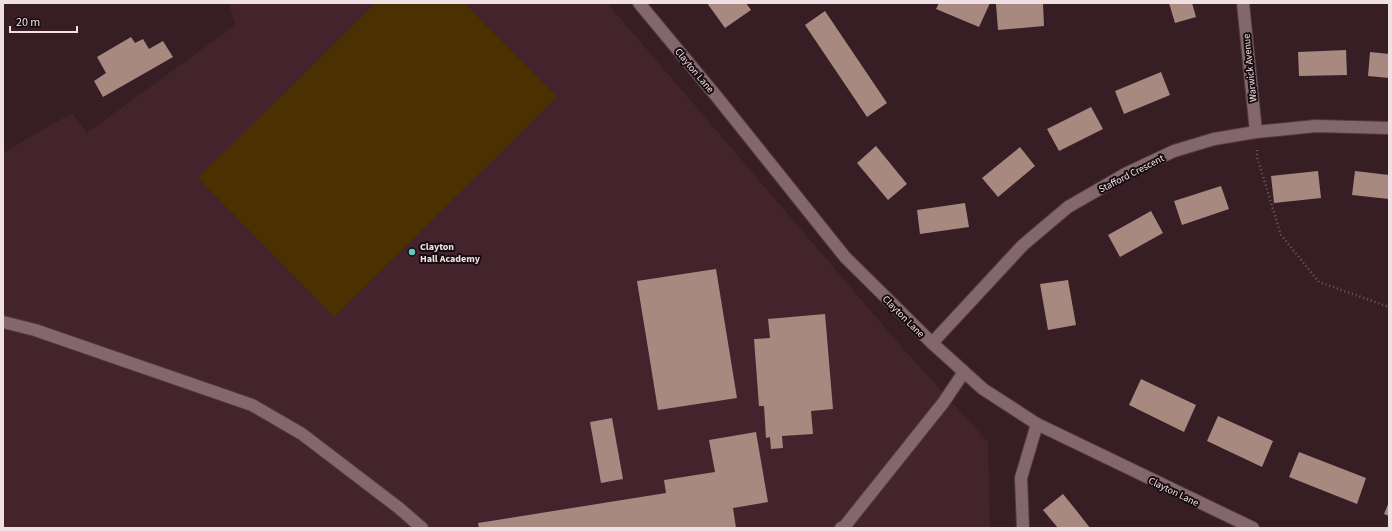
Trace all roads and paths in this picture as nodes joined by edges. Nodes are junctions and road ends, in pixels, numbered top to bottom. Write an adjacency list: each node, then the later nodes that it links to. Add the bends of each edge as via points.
1 (639, 3): 7 (street, Clayton Lane, via 845,257)
2 (1243, 3): 4 (street, Warwick Avenue)
3 (1389, 128): 4 (street, Stafford Crescent, via 1316,126)
4 (1256, 132): 5 (path, via 1257,157 1281,235 1319,282); 7 (street, Stafford Crescent, via 1214,139 1174,151 1127,173 1068,207 1023,245)
5 (1389, 307)
6 (3, 322): 10 (street, via 35,330 252,405 302,434 400,508)
7 (932, 344): 8 (street, Clayton Lane)
8 (964, 372): 9 (street, Clayton Lane, via 983,389); 11 (street, via 943,403)
9 (1037, 424): 12 (street, via 1021,478); 13 (street, Clayton Lane)
10 (422, 528)
11 (841, 528)
12 (1023, 528)
13 (1253, 528)

